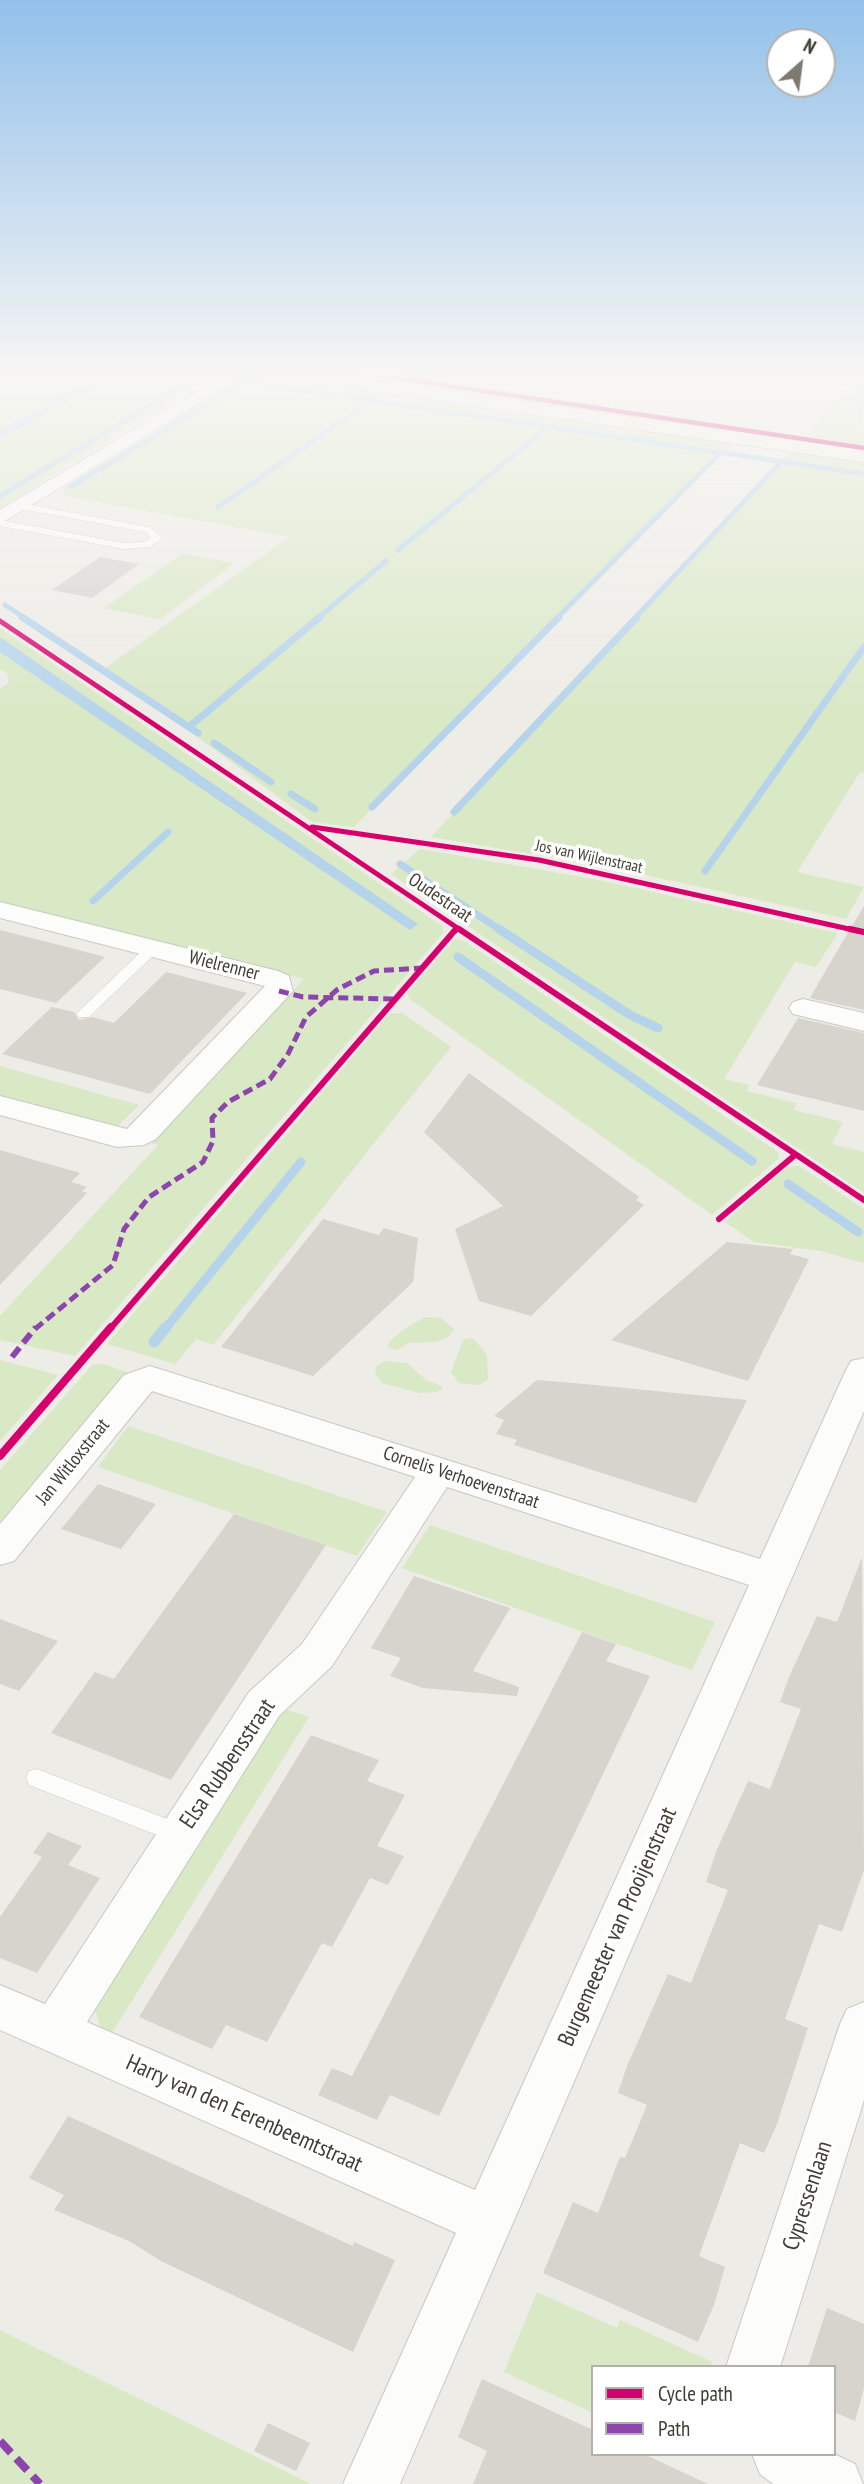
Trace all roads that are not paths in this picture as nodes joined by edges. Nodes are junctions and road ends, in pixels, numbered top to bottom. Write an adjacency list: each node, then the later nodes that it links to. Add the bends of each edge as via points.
1 (48, 489): 2 (street)
2 (20, 506): 3 (street); 3 (lane, via 149,530 158,538 132,546)
3 (0, 521)
4 (0, 910): 5 (street, Wielrenner)
5 (153, 948): 7 (lane); 9 (street, Wielrenner, via 268,977 279,982 279,991 145,1132 133,1138 117,1138)
6 (803, 1008): 8 (street)
7 (84, 1014)
8 (864, 1022)
9 (0, 1105)
10 (864, 1370): 14 (street, Burgemeester van Prooijenstraat)
11 (150, 1378): 12 (street, Cornelis Verhoevenstraat); 13 (street, Jan Witloxstraat, via 137,1384)
12 (438, 1471): 14 (street, Cornelis Verhoevenstraat); 16 (street, Elsa Rubbensstraat, via 317,1655 264,1704)
13 (0, 1551)
14 (772, 1578): 20 (street, Burgemeester van Prooijenstraat)
15 (37, 1778): 16 (lane)
16 (180, 1834): 19 (street, Elsa Rubbensstraat)
17 (0, 2007): 19 (street, Harry van den Eerenbeemtstraat)
18 (864, 2024): 21 (street, Cypressenlaan)
19 (54, 2031): 20 (street, Harry van den Eerenbeemtstraat)
20 (488, 2221): 23 (street, Burgemeester van Prooijenstraat)
21 (754, 2365)
22 (782, 2456): 24 (street)
23 (371, 2484)
24 (835, 2484)

